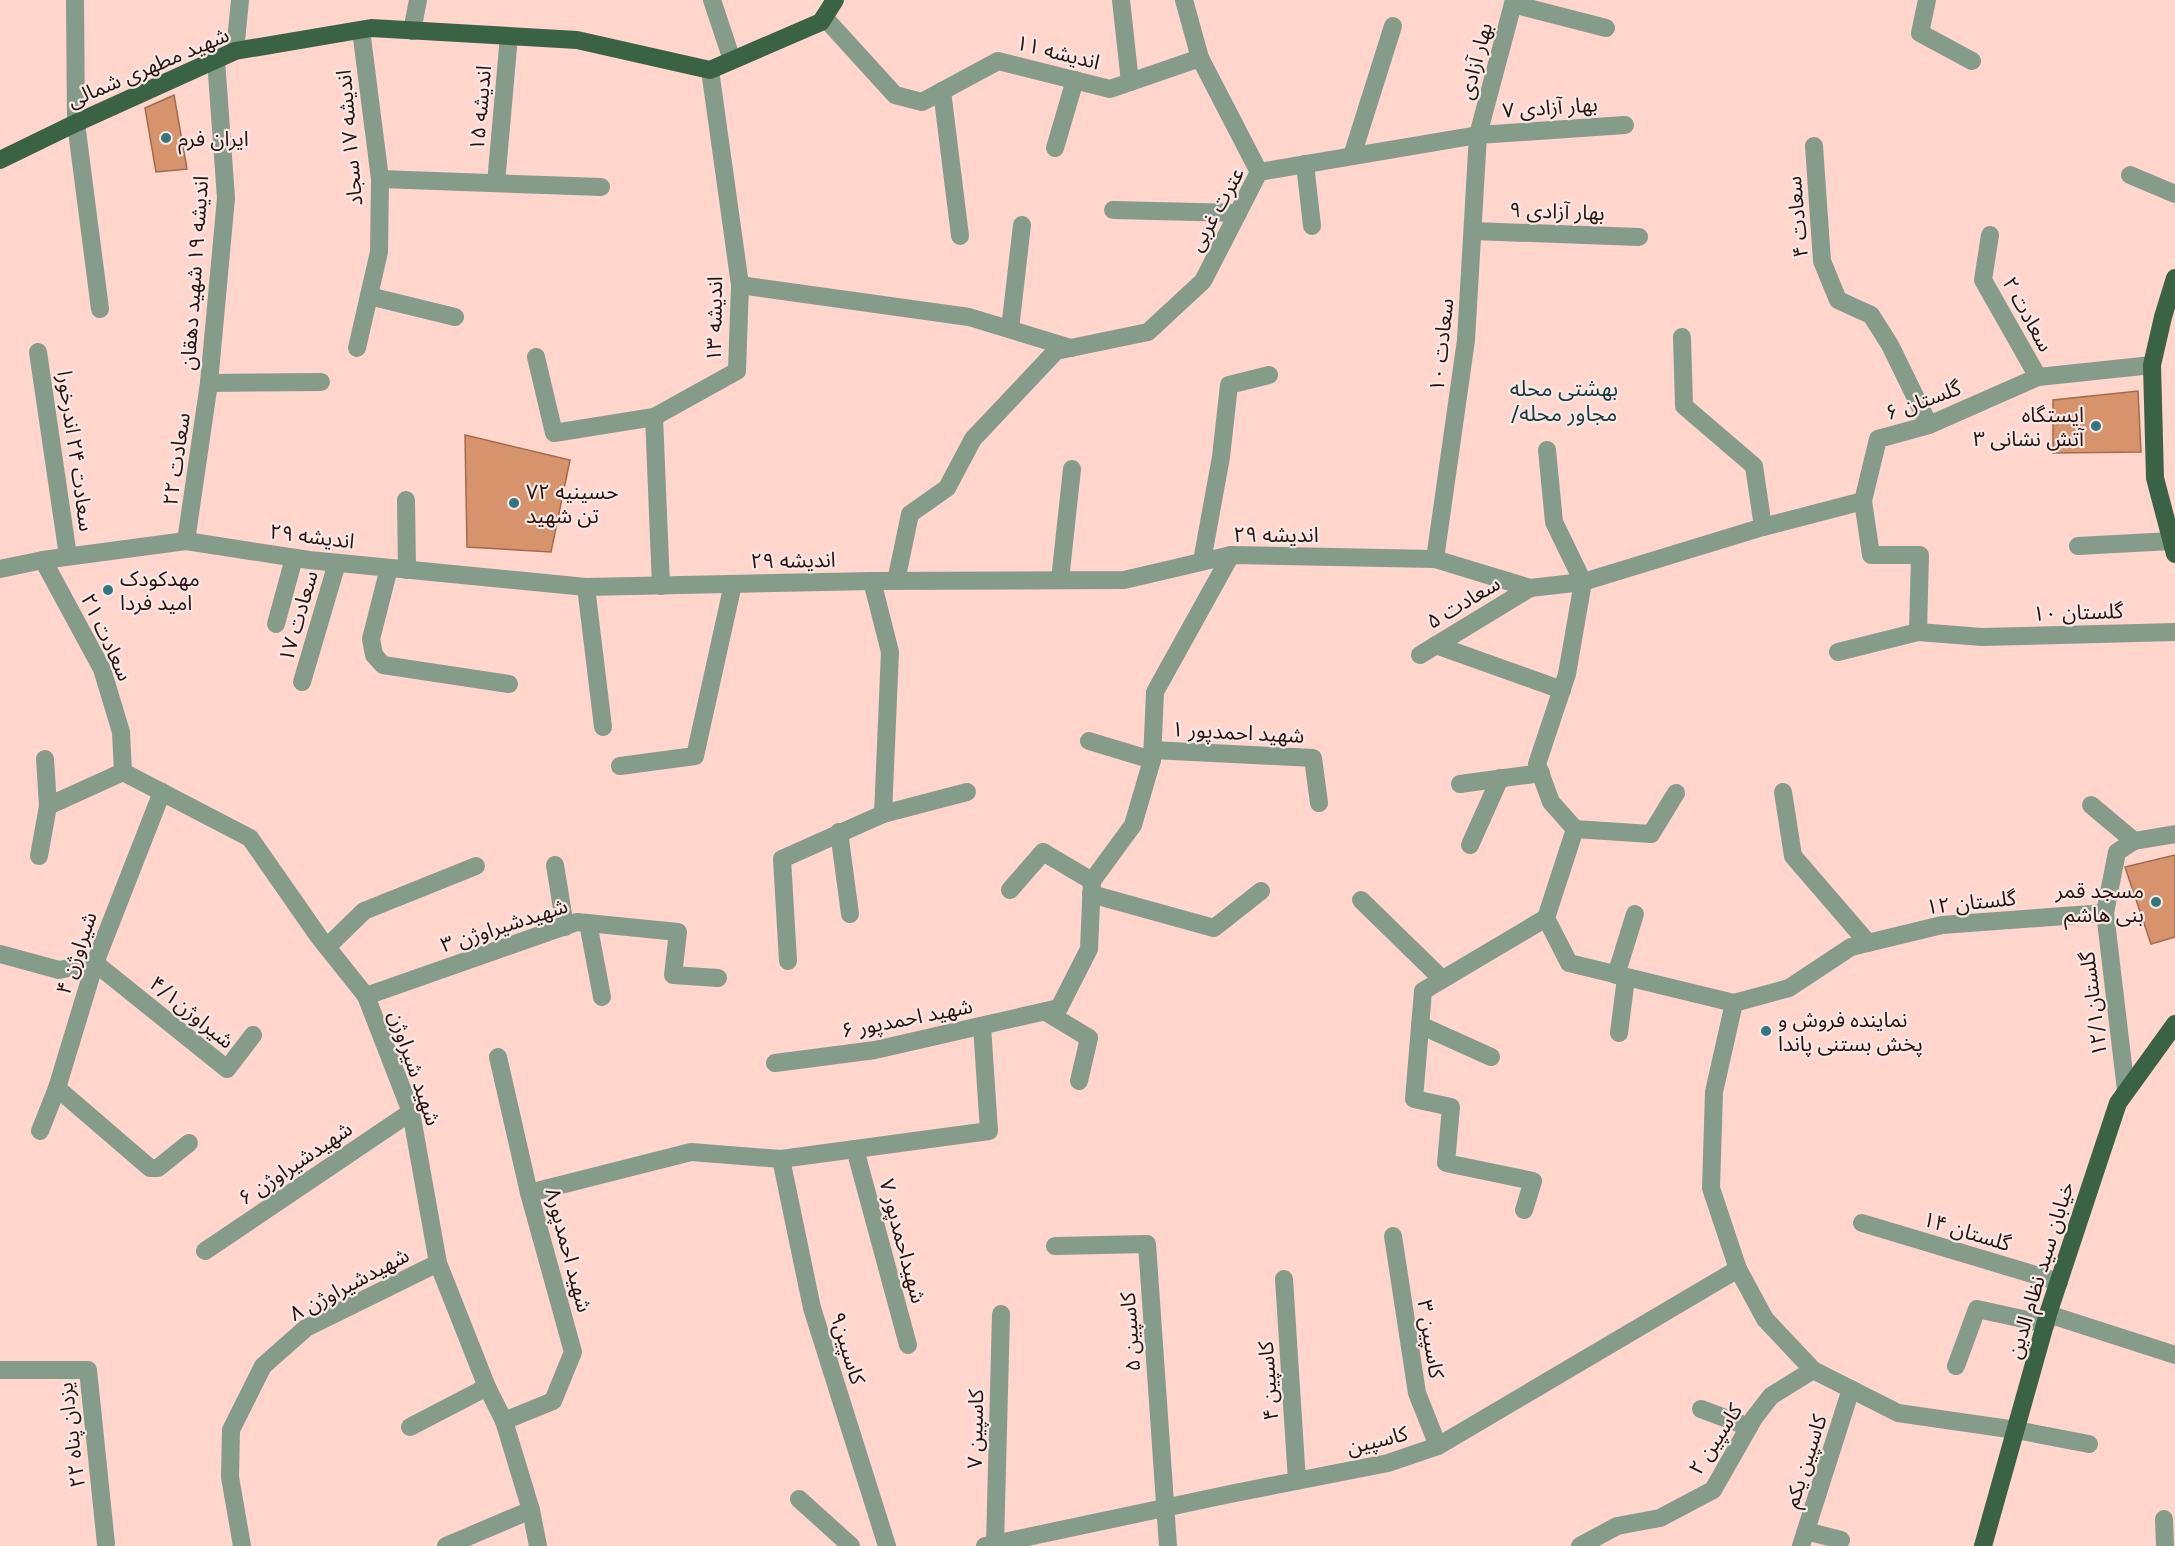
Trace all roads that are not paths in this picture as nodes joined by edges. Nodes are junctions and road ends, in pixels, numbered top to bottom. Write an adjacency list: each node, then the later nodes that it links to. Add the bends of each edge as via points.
1 (75, 0): 25 (street)
2 (240, 0): 16 (street)
3 (418, 0): 14 (street)
4 (712, 0): 19 (street)
5 (835, 0): 10 (main road)
6 (1121, 0): 23 (street)
7 (1184, 0): 17 (street)
8 (1927, 0): 20 (street, via 1920,33)
9 (1514, 2): 12 (street); 27 (street, بهار آزادی)
10 (824, 17): 19 (main road, via 821,22); 24 (street, اندیشه ۱۱, via 895,95 921,102)
11 (1393, 26): 30 (street)
12 (1606, 28)
13 (361, 30): 14 (main road, شهید مطهری شمالی); 16 (main road, شهید مطهری شمالی); 35 (street, اندیشه ۱۷ سجاد)
14 (412, 30): 15 (main road, شهید مطهری شمالی)
15 (509, 36): 21 (main road, شهید مطهری شمالی, via 577,40); 36 (street, اندیشه ۱۵)
16 (235, 51): 18 (main road, شهید مطهری شمالی)
17 (1200, 58): 23 (street); 33 (street)
18 (216, 60): 25 (main road, شهید مطهری شمالی); 62 (street, اندیشه ۱۹ شهید دهقان, via 226,198)
19 (732, 60): 21 (main road)
20 (1972, 61)
21 (710, 70): 48 (street, اندیشه ۱۳)
22 (1075, 80): 23 (street, اندیشه ۱۱, via 1110,89); 24 (street, اندیشه ۱۱, via 998,61); 29 (street)
23 (1130, 82)
24 (942, 91): 45 (street)
25 (76, 123): 31 (main road, شهید مطهری شمالی); 50 (street)
26 (1625, 124): 27 (street, بهار آزادی ۷)
27 (1478, 135): 30 (street, عترت غربی); 43 (street, سعادت ۱۰)
28 (1815, 146): 65 (street, سعادت ۴, via 1822,261 1838,300 1870,315 1890,345)
29 (1054, 148)
30 (1352, 156): 32 (street, عترت غربی)
31 (0, 160)
32 (1305, 164): 33 (street, عترت غربی); 42 (street)
33 (1259, 172): 40 (street, عترت غربی)
34 (2130, 175): 38 (street)
35 (380, 179): 36 (street); 49 (street, اندیشه ۱۷ سجاد, via 379,252)
36 (496, 183): 37 (street)
37 (601, 187)
38 (2175, 194)
39 (1113, 210): 40 (street)
40 (1238, 213): 56 (street, عترت غربی, via 1203,281 1148,332)
41 (1022, 225): 53 (street)
42 (1312, 226)
43 (1473, 231): 46 (street, بهار آزادی ۹); 77 (street, سعادت ۱۰, via 1466,340)
44 (1990, 235): 61 (street, سعادت ۲, via 1983,280)
45 (960, 236)
46 (1639, 237)
47 (2175, 278): 52 (main road)
48 (740, 285): 53 (street, via 969,317); 64 (street, اندیشه ۱۳, via 737,371)
49 (369, 296): 51 (street); 55 (street, اندیشه ۱۷ سجاد)
50 (100, 309)
51 (455, 316)
52 (2169, 317): 59 (main road)
53 (1010, 329): 56 (street)
54 (1682, 337): 70 (street, via 1684,406 1754,466)
55 (357, 348)
56 (1064, 350): 85 (street, via 973,439 947,488 910,514)
57 (38, 352): 75 (street, سعادت ۲۴ اندرخورا)
58 (536, 357): 64 (street, اندیشه ۱۳, via 554,432)
59 (2152, 365): 61 (street, گلستان ۶); 73 (main road, via 2155,478)
60 (1269, 375): 79 (street, via 1229,385 1221,457)
61 (2038, 377): 65 (street, گلستان ۶)
62 (209, 382): 63 (street); 71 (street, سعادت ۲۲)
63 (321, 382)
64 (654, 417): 88 (street)
65 (1929, 425): 69 (street, گلستان ۶, via 1878,439)
66 (1547, 450): 86 (street, via 1554,522)
67 (1072, 469): 83 (street)
68 (406, 500): 82 (street)
69 (1863, 501): 70 (street); 92 (street, via 1871,555 1920,555)
70 (1763, 527): 86 (street)
71 (186, 541): 75 (street, اندیشه ۲۹); 76 (street, اندیشه ۲۹)
72 (2078, 546): 73 (street)
73 (2173, 547)
74 (1231, 555): 77 (street, اندیشه ۲۹); 79 (street, اندیشه ۲۹); 102 (street, via 1155,692)
75 (68, 556): 78 (street, اندیشه ۲۹)
76 (294, 558): 80 (street, اندیشه ۲۹); 91 (street)
77 (1435, 559): 90 (street, اندیشه ۲۹)
78 (43, 560): 81 (street, اندیشه ۲۹); 105 (street, سعادت ۲۱, via 102,669 121,732)
79 (1202, 561): 83 (street, اندیشه ۲۹, via 1124,580)
80 (337, 563): 82 (street, اندیشه ۲۹); 97 (street, سعادت ۱۷)
81 (0, 569)
82 (398, 569): 89 (street, اندیشه ۲۹); 98 (street, via 370,639 374,655 383,665)
83 (1060, 580): 85 (street, اندیشه ۲۹)
84 (872, 581): 85 (street, اندیشه ۲۹); 87 (street, اندیشه ۲۹); 116 (street, via 890,652)
85 (896, 581)
86 (1583, 582): 90 (street, اندیشه ۲۹); 99 (street)
87 (733, 584): 88 (street, اندیشه ۲۹); 104 (street, via 695,756)
88 (661, 586): 89 (street, اندیشه ۲۹)
89 (586, 587): 100 (street)
90 (1530, 588): 94 (street, سعادت ۵)
91 (276, 624)
92 (1918, 632): 93 (street, گلستان ۱۰, via 1982,637); 95 (street, گلستان ۱۰)
93 (2175, 632)
94 (1436, 645): 96 (street, سعادت ۵); 99 (street)
95 (1838, 652)
96 (1420, 655)
97 (302, 682)
98 (509, 684)
99 (1562, 690): 106 (street, via 1537,764)
100 (603, 727)
101 (1089, 741): 102 (street)
102 (1152, 755): 113 (street, شهید احمدپور ۱, via 1313,758); 125 (street, via 1133,825)
103 (45, 759): 115 (street)
104 (620, 766)
105 (123, 772): 109 (street, شهید شیراوژن); 115 (street)
106 (1540, 773): 107 (street); 117 (street, via 1551,802)
107 (1500, 778): 108 (street); 121 (street)
108 (1460, 784)
109 (162, 792): 136 (street, شهید شیراوژن, via 250,838); 139 (street, شیراوژن ۴)
110 (967, 792): 116 (street)
111 (1783, 792): 135 (street, via 1793,856)
112 (1676, 793): 117 (street, via 1651,834)
113 (1319, 803)
114 (2091, 805): 120 (street)
115 (48, 806): 122 (street)
116 (883, 814): 118 (street)
117 (1575, 829): 132 (street)
118 (839, 832): 130 (street); 138 (street, via 782,859)
119 (2175, 834): 120 (street)
120 (2134, 841): 129 (street, via 2117,852)
121 (1470, 845)
122 (39, 856)
123 (555, 865): 134 (street)
124 (476, 866): 136 (street, via 364,911)
125 (1092, 887): 126 (street, via 1043,852); 127 (street, via 1215,928); 146 (street, via 1089,949 1059,1008)
126 (1010, 890)
127 (1261, 891)
128 (1361, 900): 142 (street)
129 (2105, 912): 135 (street, گلستان ۱۲, via 1942,925); 157 (street, گلستان۱۲/۱)
130 (850, 914)
131 (1635, 914): 140 (street)
132 (1546, 918): 140 (street, via 1569,963); 142 (street)
133 (588, 923): 134 (street, شهیدشیراوژن ۳); 141 (street, شهیدشیراوژن ۳, via 678,932 673,975); 144 (street)
134 (565, 927): 143 (street, شهیدشیراوژن ۳)
135 (1868, 943): 145 (street, گلستان ۱۲, via 1851,947 1789,988)
136 (327, 947): 143 (street, شهید شیراوژن)
137 (0, 954): 139 (street, via 59,970)
138 (788, 961)
139 (94, 963): 151 (street, شیراوژن۴/۱, via 227,1069); 156 (street, شیراوژن ۴)
140 (1621, 977): 145 (street); 150 (street)
141 (718, 978)
142 (1442, 980): 148 (street, via 1423,991)
143 (366, 996): 158 (street, شهید شیراوژن)
144 (602, 997)
145 (1734, 1003): 170 (street, via 1714,1092 1712,1188)
146 (1046, 1012): 149 (street, شهید احمدپور ۶); 155 (street, via 1089,1038)
147 (2175, 1024): 157 (main road, خیابان سید نظام الدین)
148 (1420, 1025): 153 (street); 164 (street, via 1414,1099 1451,1107 1446,1163 1533,1180)
149 (982, 1026): 154 (street, شهید احمدپور ۶, via 875,1050); 161 (street, via 989,1131)
150 (1619, 1034)
151 (253, 1035)
152 (498, 1057): 163 (street, شهید احمدپور۸)
153 (1491, 1057)
154 (775, 1063)
155 (1079, 1081)
156 (57, 1088): 159 (street, شیراوژن ۴); 160 (street, via 150,1168 158,1168)
157 (2126, 1090): 172 (main road, خیابان سید نظام الدین, via 2118,1103)
158 (411, 1112): 168 (street, شهیدشیراوژن ۶); 169 (street, شهید شیراوژن)
159 (40, 1131)
160 (189, 1143)
161 (855, 1149): 162 (street); 175 (street, شهیداحمدپور ۷)
162 (782, 1159): 163 (street, via 691,1152); 202 (street, کاسپین۹, via 812,1308)
163 (529, 1193): 183 (street, شهید احمدپور۸, via 573,1352 553,1401)
164 (1524, 1210)
165 (1863, 1223): 172 (street, گلستان ۱۴)
166 (1393, 1236): 188 (street, کاسپین ۳, via 1417,1394)
167 (1055, 1246): 191 (street, کاسپین ۵, via 1147,1244)
168 (205, 1251)
169 (438, 1263): 180 (street, شهید شیراوژن); 198 (street, شهیدشیراوژن ۸, via 306,1328 263,1366 231,1430 230,1477)
170 (1738, 1269): 179 (street, via 1765,1318); 188 (street, کاسپین)
171 (1284, 1279): 189 (street, کاسپین ۴)
172 (2059, 1282): 174 (main road, خیابان سید نظام الدین)
173 (1000, 1314): 197 (street, کاسپین ۷)
174 (2047, 1319): 176 (street); 177 (street, via 1977,1309); 186 (main road, خیابان سید نظام الدین)
175 (908, 1345)
176 (2175, 1355)
177 (1956, 1365)
178 (0, 1370): 196 (street, یزدان پناه ۲۲, via 88,1370)
179 (1814, 1370): 181 (street); 185 (street, کاسپین ۲, via 1771,1396)
180 (487, 1387): 183 (street, شهید شیراوژن); 184 (street)
181 (1851, 1389): 186 (street, via 1898,1413); 194 (street, کاسپین یکم)
182 (1701, 1408): 185 (street)
183 (504, 1421): 192 (street, شهید شیراوژن)
184 (410, 1427)
185 (1749, 1427): 204 (street, کاسپین ۲, via 1713,1490 1660,1518 1617,1526)
186 (2016, 1430): 187 (street); 205 (main road, خیابان سید نظام الدین)
187 (2089, 1443)
188 (1438, 1446): 189 (street, کاسپین, via 1388,1463)
189 (1297, 1481): 191 (street, کاسپین)
190 (799, 1499): 201 (street)
191 (1166, 1508): 197 (street, کاسپین); 203 (street)
192 (531, 1510): 199 (street); 200 (street, شهید شیراوژن)
193 (2164, 1519): 206 (street)
194 (1804, 1539): 195 (street)
195 (1841, 1540)
196 (106, 1544)
197 (990, 1545)
198 (242, 1546)
199 (446, 1546)
200 (538, 1546)
201 (851, 1546)
202 (887, 1546)
203 (1168, 1546)
204 (1580, 1546)
205 (1983, 1546)
206 (2165, 1546)

